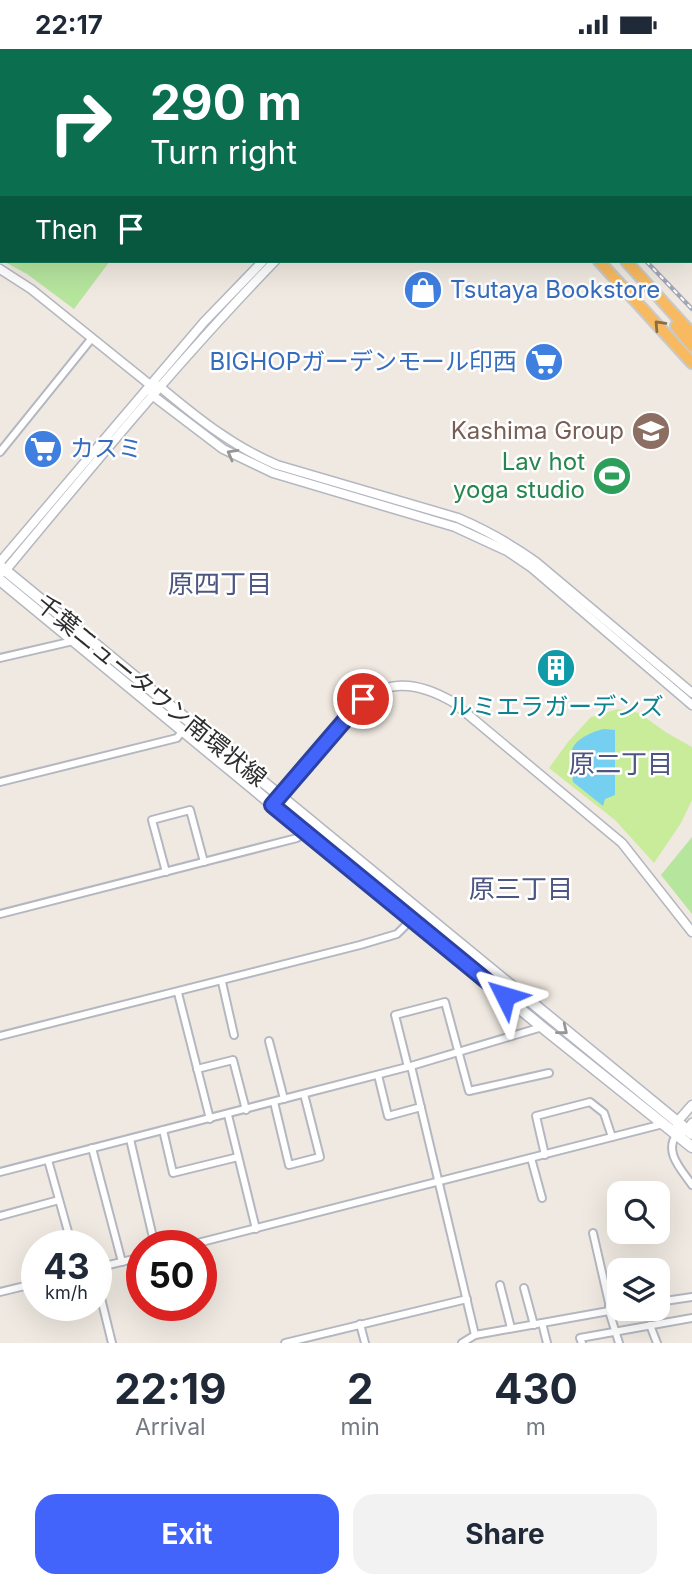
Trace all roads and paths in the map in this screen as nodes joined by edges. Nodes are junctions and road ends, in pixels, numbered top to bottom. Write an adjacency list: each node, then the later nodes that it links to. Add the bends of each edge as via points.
1 (261, 263): 11 (street, via 204,322)
2 (273, 263): 11 (street)
3 (600, 263): 10 (highway, one-way to 3)
4 (628, 263): 6 (highway)
5 (0, 269): 8 (street)
6 (664, 301): 7 (highway); 9 (highway)
7 (692, 334)
8 (92, 338): 11 (street); 13 (street)
9 (692, 346)
10 (692, 363)
11 (154, 385): 12 (street); 14 (street); 17 (street, via 225,438 266,461 482,528 536,562)
12 (152, 395): 14 (street); 18 (street, one-way to 12, via 507,551 455,527 252,464 223,449)
13 (0, 452)
14 (1, 571): 15 (main road, 千葉ニュータウン南環状線); 21 (main road, 千葉ニュータウン南環状線)
15 (71, 638): 16 (street); 19 (main road, 千葉ニュータウン南環状線)
16 (0, 658)
17 (692, 693)
18 (692, 705)
19 (183, 730): 20 (street, via 177,738); 22 (main road, 千葉ニュータウン南環状線)
20 (0, 782)
21 (280, 796): 22 (street); 27 (main road, 千葉ニュータウン南環状線); 28 (street, via 363,699 393,686 433,690 622,843)
22 (272, 805): 23 (main road, 千葉ニュータウン南環状線)
23 (306, 831): 24 (street, via 297,838); 27 (main road, 千葉ニュータウン南環状線)
24 (204, 862): 25 (street); 25 (street, via 190,810 152,820)
25 (166, 872): 26 (street)
26 (0, 914)
27 (416, 916): 29 (street, via 397,934); 31 (main road, 千葉ニュータウン南環状線); 48 (main road, 千葉ニュータウン南環状線, one-way to 48)
28 (692, 932)
29 (222, 982): 30 (street); 32 (street)
30 (178, 993): 33 (street); 37 (street)
31 (542, 1027): 35 (street); 49 (main road, 千葉ニュータウン南環状線)
32 (234, 1035)
33 (0, 1036)
34 (269, 1041): 41 (street)
35 (459, 1053): 36 (street); 36 (street, via 445,1002 395,1015); 38 (street, via 469,1091)
36 (410, 1066): 39 (street); 44 (street)
37 (197, 1069): 45 (street, via 233,1060); 47 (street)
38 (549, 1073)
39 (378, 1075): 40 (street); 44 (street, via 388,1116)
40 (304, 1094): 41 (street); 42 (street, via 320,1157 289,1165)
41 (284, 1099): 42 (street)
42 (274, 1101): 45 (street)
43 (692, 1105): 48 (street)
44 (421, 1107): 61 (street)
45 (246, 1110): 46 (street)
46 (228, 1115): 47 (street); 57 (street)
47 (210, 1119): 50 (street)
48 (677, 1122): 51 (main road, 千葉ニュータウン南環状線)
49 (663, 1123): 51 (main road, 千葉ニュータウン南環状線); 52 (street)
50 (163, 1130): 53 (street); 57 (street, via 173,1173)
51 (687, 1130): 54 (main road, 千葉ニュータウン南環状線); 62 (street, via 671,1141 670,1153)
52 (612, 1137): 56 (street); 56 (street, via 604,1113 590,1102 536,1116)
53 (130, 1139): 55 (street); 68 (street)
54 (692, 1147)
55 (92, 1149): 59 (street); 72 (street)
56 (545, 1155): 58 (street)
57 (238, 1157): 66 (street)
58 (531, 1159): 61 (street); 63 (street)
59 (48, 1160): 60 (street); 64 (street)
60 (0, 1172)
61 (440, 1182): 66 (street); 80 (street)
62 (692, 1185)
63 (542, 1198)
64 (59, 1200): 65 (street); 67 (street)
65 (0, 1216)
66 (256, 1229): 70 (street)
67 (67, 1230)
68 (151, 1230)
69 (593, 1233): 78 (street)
70 (217, 1238)
71 (126, 1261): 72 (street)
72 (122, 1262): 73 (street)
73 (112, 1264)
74 (500, 1285): 89 (street)
75 (21, 1287): 77 (street)
76 (524, 1288): 87 (street)
77 (0, 1292)
78 (607, 1294)
79 (692, 1297): 81 (street)
80 (467, 1299): 86 (street); 91 (street)
81 (670, 1300)
82 (607, 1311): 87 (street)
83 (692, 1318): 88 (street)
84 (107, 1321): 93 (street)
85 (612, 1321): 90 (street)
86 (360, 1324): 92 (street); 95 (street)
87 (538, 1324): 89 (street); 97 (street)
88 (650, 1325): 90 (street); 100 (street)
89 (511, 1328): 91 (street)
90 (615, 1331): 98 (street, via 580,1338); 99 (street)
91 (475, 1335): 96 (street)
92 (304, 1341): 94 (street)
93 (112, 1343)
94 (285, 1343)
95 (365, 1343)
96 (462, 1343)
97 (547, 1343)
98 (582, 1343)
99 (619, 1343)
100 (657, 1343)

